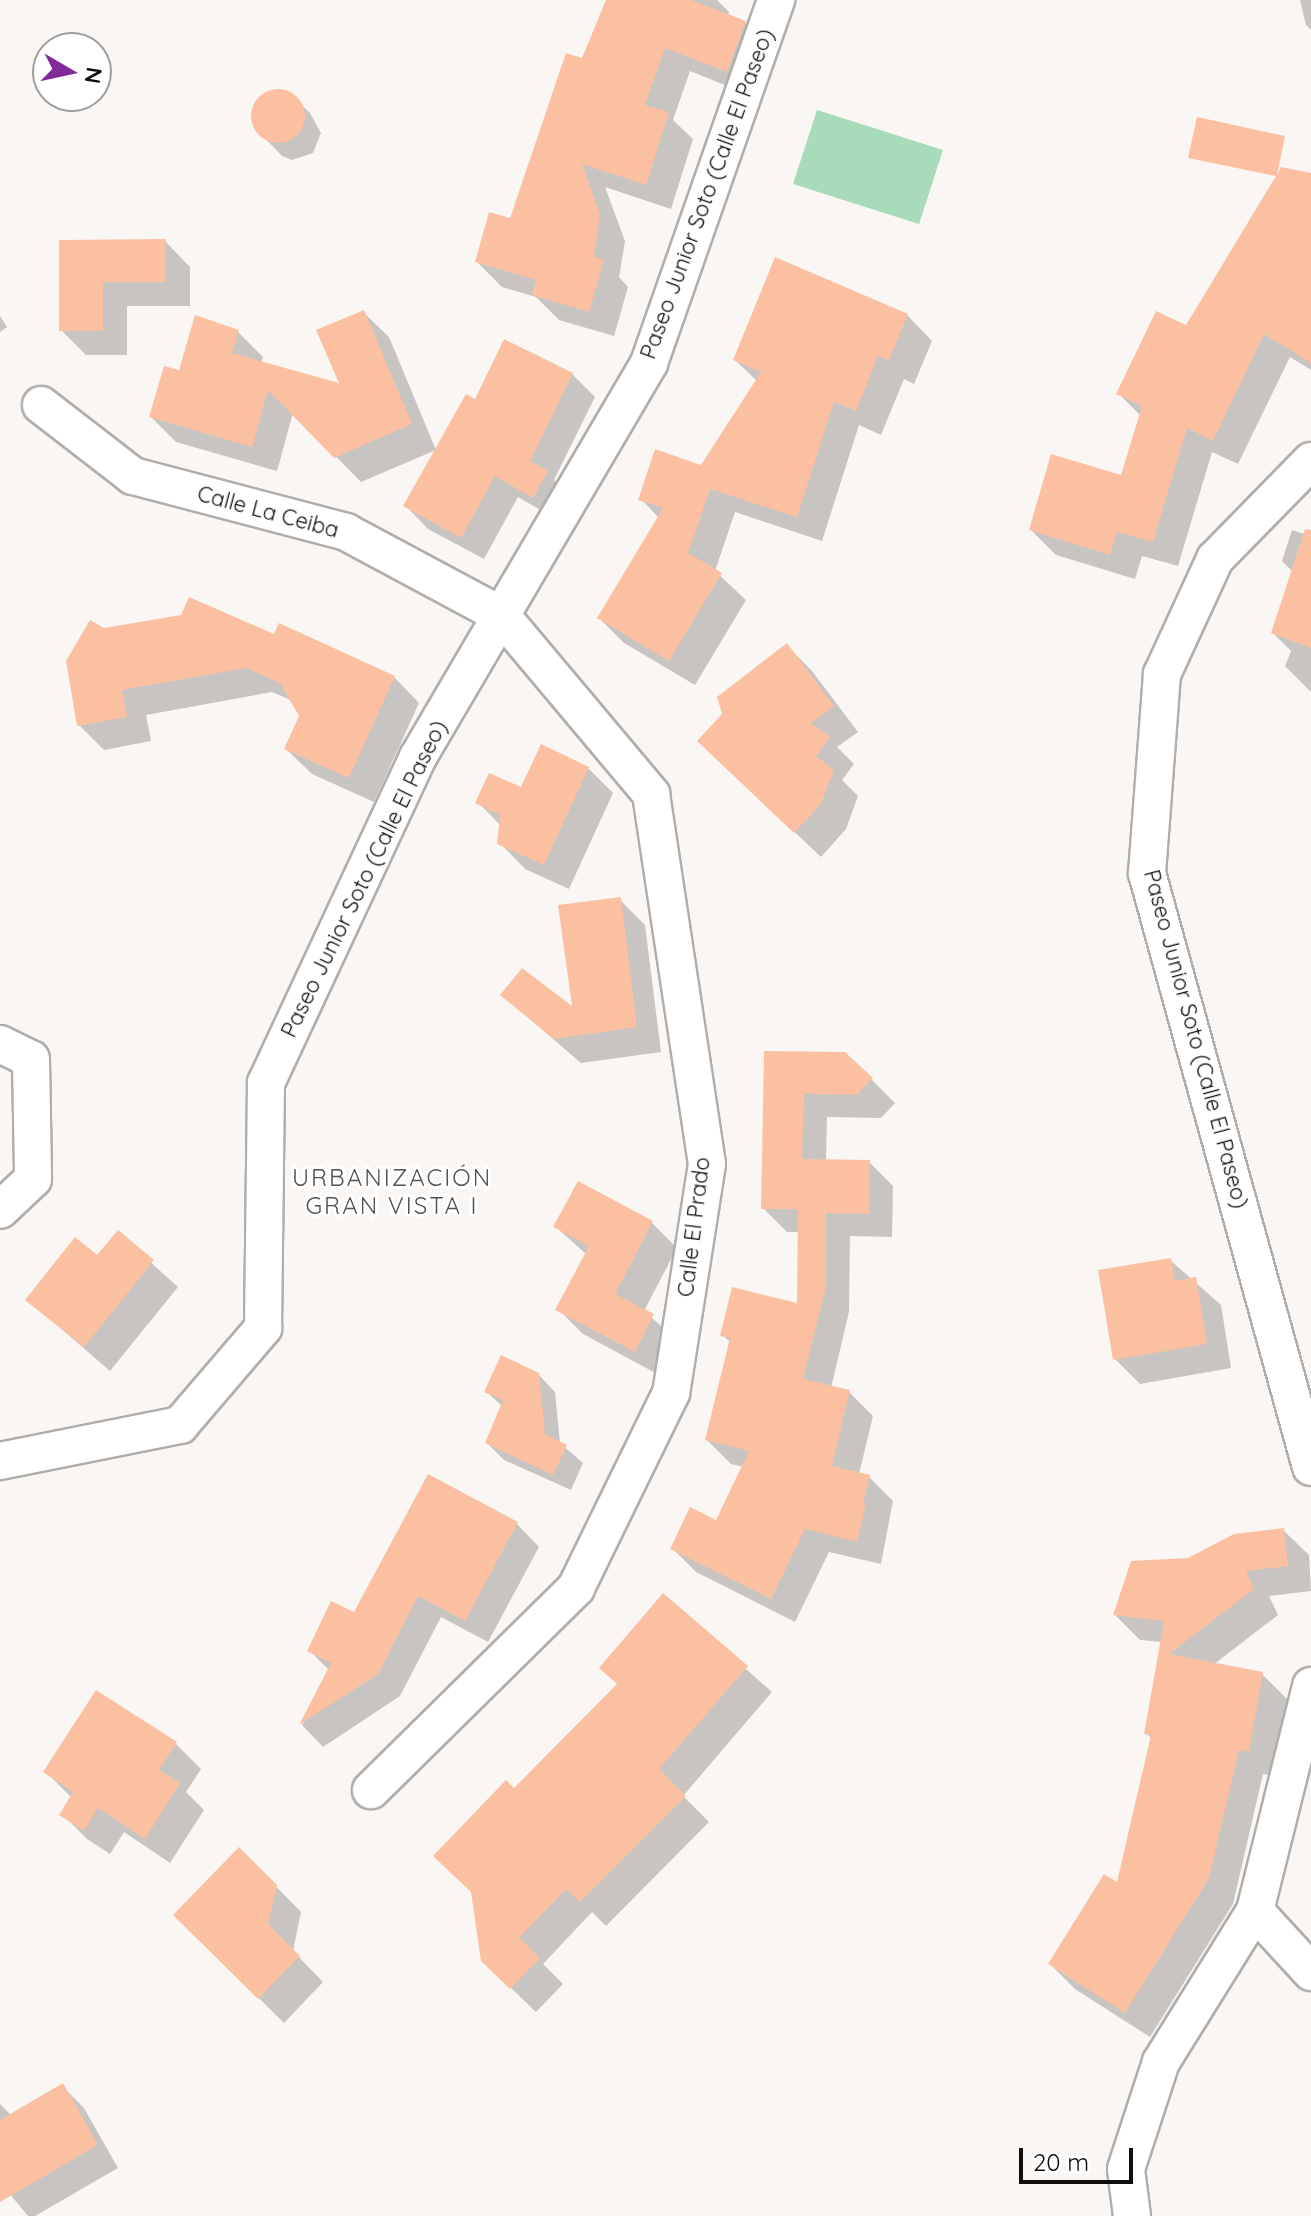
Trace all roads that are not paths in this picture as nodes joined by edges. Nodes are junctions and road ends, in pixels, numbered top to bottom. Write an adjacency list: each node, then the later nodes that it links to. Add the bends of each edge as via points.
1 (776, 0): 4 (street, Paseo Junior Soto (Calle El Paseo), via 649,363)
2 (41, 405): 4 (street, Calle La Ceiba, via 133,476 346,532)
3 (1311, 461): 8 (street, Paseo Junior Soto (Calle El Paseo), via 1215,559 1162,674 1147,873)
4 (501, 615): 7 (street, Paseo Junior Soto (Calle El Paseo), via 418,757 266,1083 263,1328 180,1425); 10 (street, Calle El Prado, via 651,794 707,1164 671,1393 576,1588)
5 (0, 1044): 6 (street, via 31,1059 33,1179)
6 (0, 1210)
7 (0, 1461)
8 (1311, 1467)
9 (1311, 1686): 11 (street)
10 (371, 1790)
11 (1255, 1911): 12 (street); 13 (street, via 1161,2062 1126,2169)
12 (1311, 1972)
13 (1132, 2216)

